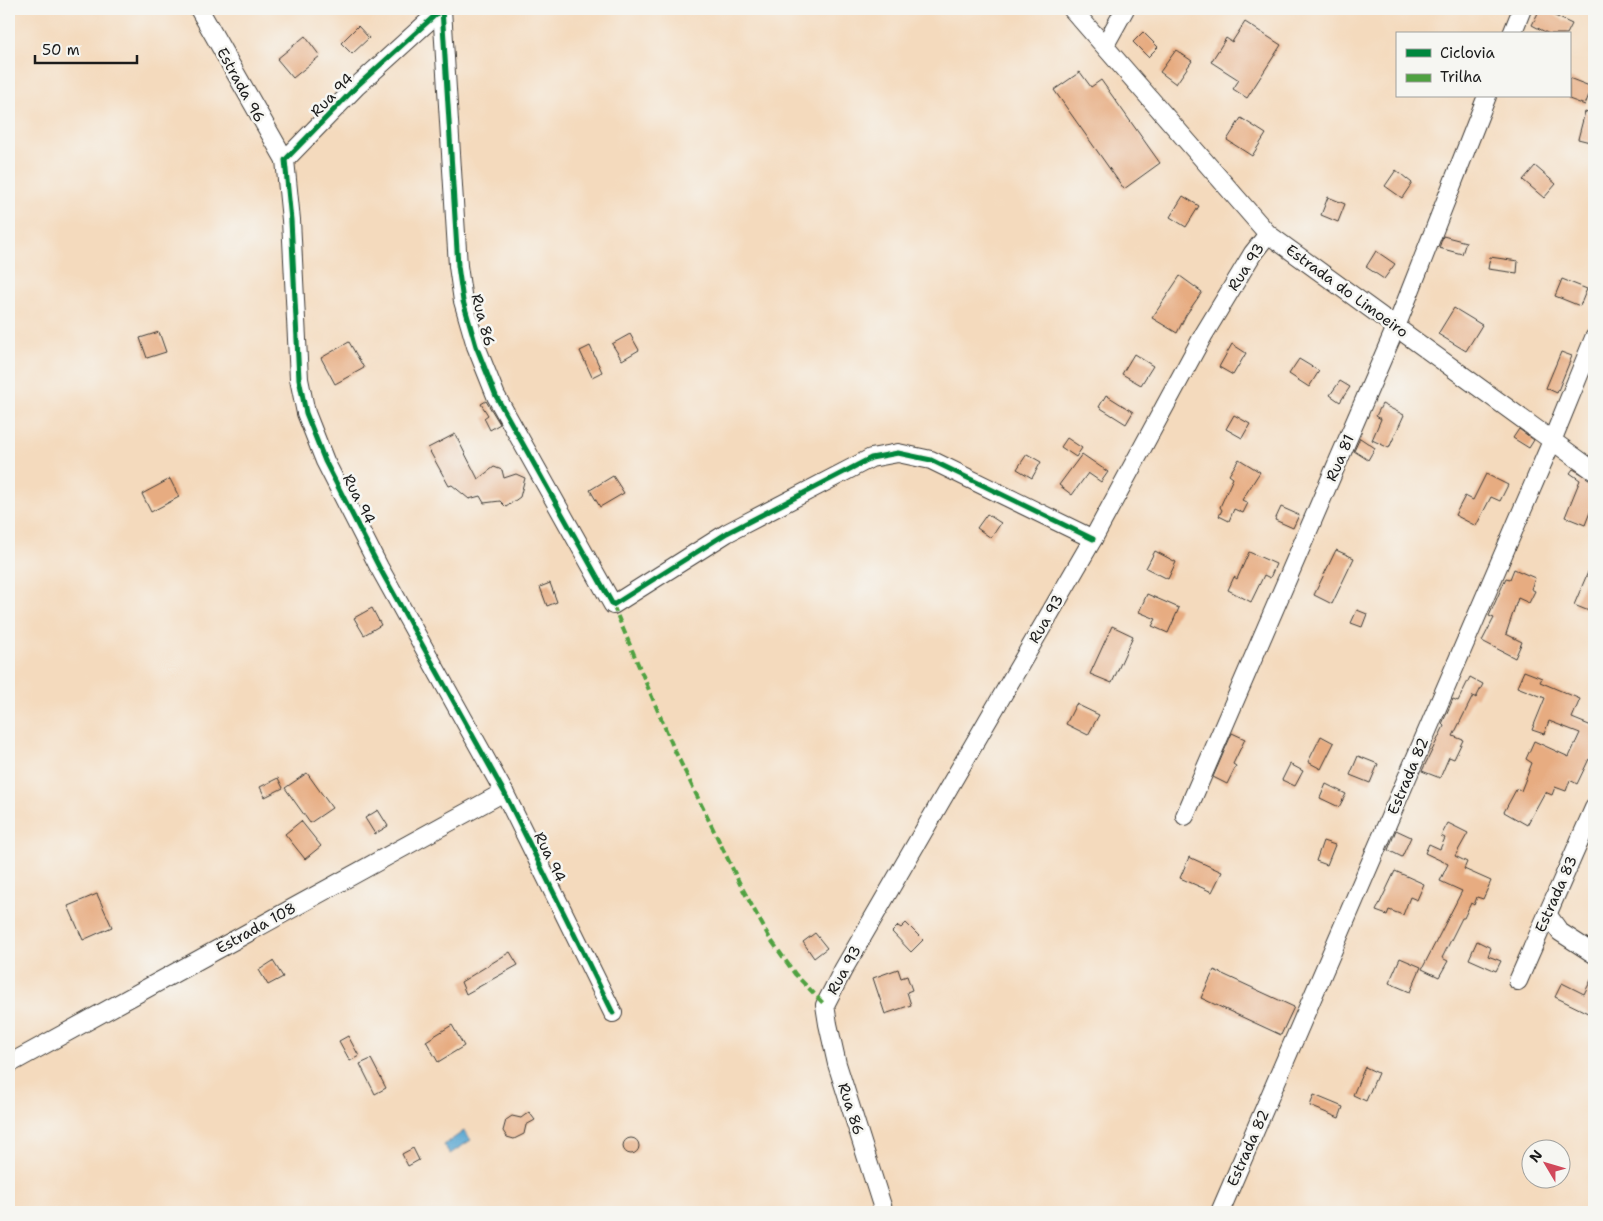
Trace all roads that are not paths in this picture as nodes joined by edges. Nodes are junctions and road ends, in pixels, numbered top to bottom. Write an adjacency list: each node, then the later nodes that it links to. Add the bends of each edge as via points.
1 (199, 9): 9 (street, Estrada 96)
2 (442, 9): 9 (street, Rua 94, via 357,86); 15 (street, Rua 86, via 458,266 476,346 496,396 613,605 727,534 871,458 898,452 931,460)
3 (1072, 9): 7 (street, Estrada do Limoeiro)
4 (1125, 9): 7 (street)
5 (1522, 9): 6 (street)
6 (1513, 32)
7 (1105, 45): 10 (street, Estrada do Limoeiro)
8 (1486, 98): 11 (street, Rua 81)
9 (285, 160): 16 (street, Rua 94, via 298,379 306,413 325,461 379,567)
10 (1268, 234): 11 (street, Estrada do Limoeiro); 15 (street, Rua 93, via 1204,334)
11 (1396, 327): 13 (street, Estrada do Limoeiro); 18 (street, Rua 81)
12 (1594, 338): 13 (street, Estrada 82)
13 (1552, 441): 14 (street, Estrada do Limoeiro); 26 (street, Estrada 82)
14 (1594, 472)
15 (1093, 539): 22 (street, Rua 93)
16 (504, 792): 23 (street, Rua 94); 24 (street, Estrada 108)
17 (1594, 808): 19 (street, Estrada 83)
18 (1185, 816)
19 (1547, 914): 20 (street, via 1560,932); 21 (street, Estrada 83)
20 (1594, 954)
21 (1518, 980)
22 (825, 1005): 25 (street, Rua 86, via 837,1064)
23 (613, 1013)
24 (9, 1064)
25 (884, 1212)
26 (1220, 1212)

